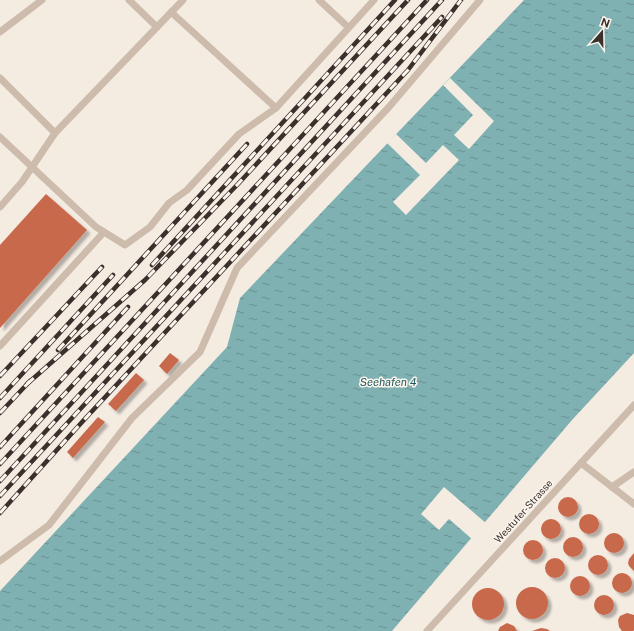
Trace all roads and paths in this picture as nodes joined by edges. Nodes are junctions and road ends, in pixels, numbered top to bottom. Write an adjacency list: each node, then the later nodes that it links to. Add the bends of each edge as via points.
1 (42, 0): 10 (lane)
2 (129, 0): 8 (lane)
3 (182, 0): 7 (lane)
4 (319, 0): 9 (lane)
5 (374, 0): 9 (lane)
6 (480, 0): 24 (lane, via 390,107 237,268 200,352 132,418 49,525)
7 (171, 12): 8 (lane); 12 (lane)
8 (157, 27): 13 (lane)
9 (348, 27): 12 (lane)
10 (0, 32)
11 (0, 78): 13 (lane)
12 (276, 108): 17 (lane, via 239,134 187,190 169,203 150,227 125,245)
13 (55, 133): 15 (lane)
14 (0, 137): 15 (lane)
15 (32, 167): 16 (lane); 17 (lane)
16 (0, 207)
17 (104, 232): 18 (lane)
18 (0, 346)
19 (634, 405): 20 (lane, Westufer-Strasse)
20 (581, 463): 22 (lane); 25 (lane, Westufer-Strasse)
21 (634, 472): 22 (lane)
22 (612, 487): 23 (lane)
23 (634, 504)
24 (0, 561)
25 (427, 631)

